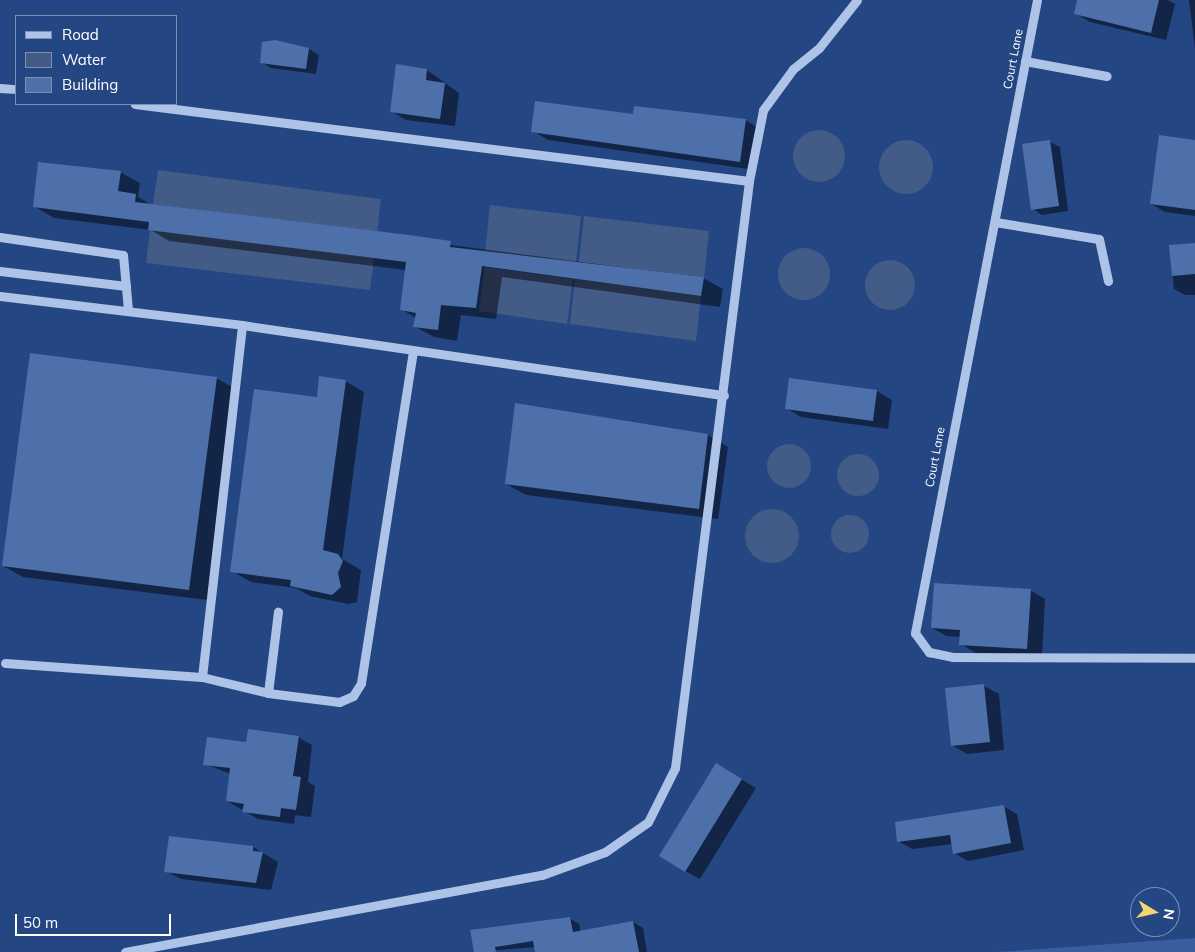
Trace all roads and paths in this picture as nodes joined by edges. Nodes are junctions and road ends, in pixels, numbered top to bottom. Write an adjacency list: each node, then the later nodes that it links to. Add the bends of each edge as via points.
1 (857, 0): 8 (lane, via 819,48 793,69 763,110)
2 (1037, 0): 3 (lane, Court Lane)
3 (1025, 61): 4 (lane); 9 (lane, Court Lane)
4 (1107, 76)
5 (0, 88): 6 (lane)
6 (15, 89)
7 (143, 105): 8 (lane)
8 (749, 181): 18 (lane)
9 (995, 222): 12 (lane, via 1099,239); 20 (lane, Court Lane, via 917,607 918,640 929,652 953,657)
10 (0, 237): 13 (lane, via 114,250 123,255)
11 (0, 271): 13 (lane)
12 (1108, 281)
13 (126, 286): 15 (lane)
14 (0, 296): 15 (lane)
15 (128, 310): 16 (lane)
16 (242, 324): 17 (lane); 22 (lane)
17 (413, 352): 18 (lane); 23 (lane, via 361,683 353,696 339,702)
18 (724, 395): 24 (lane, via 675,768 648,822 606,852 542,875)
19 (278, 612): 23 (lane)
20 (1195, 658)
21 (5, 663): 22 (lane)
22 (202, 676): 23 (lane)
23 (268, 693)
24 (126, 952)

